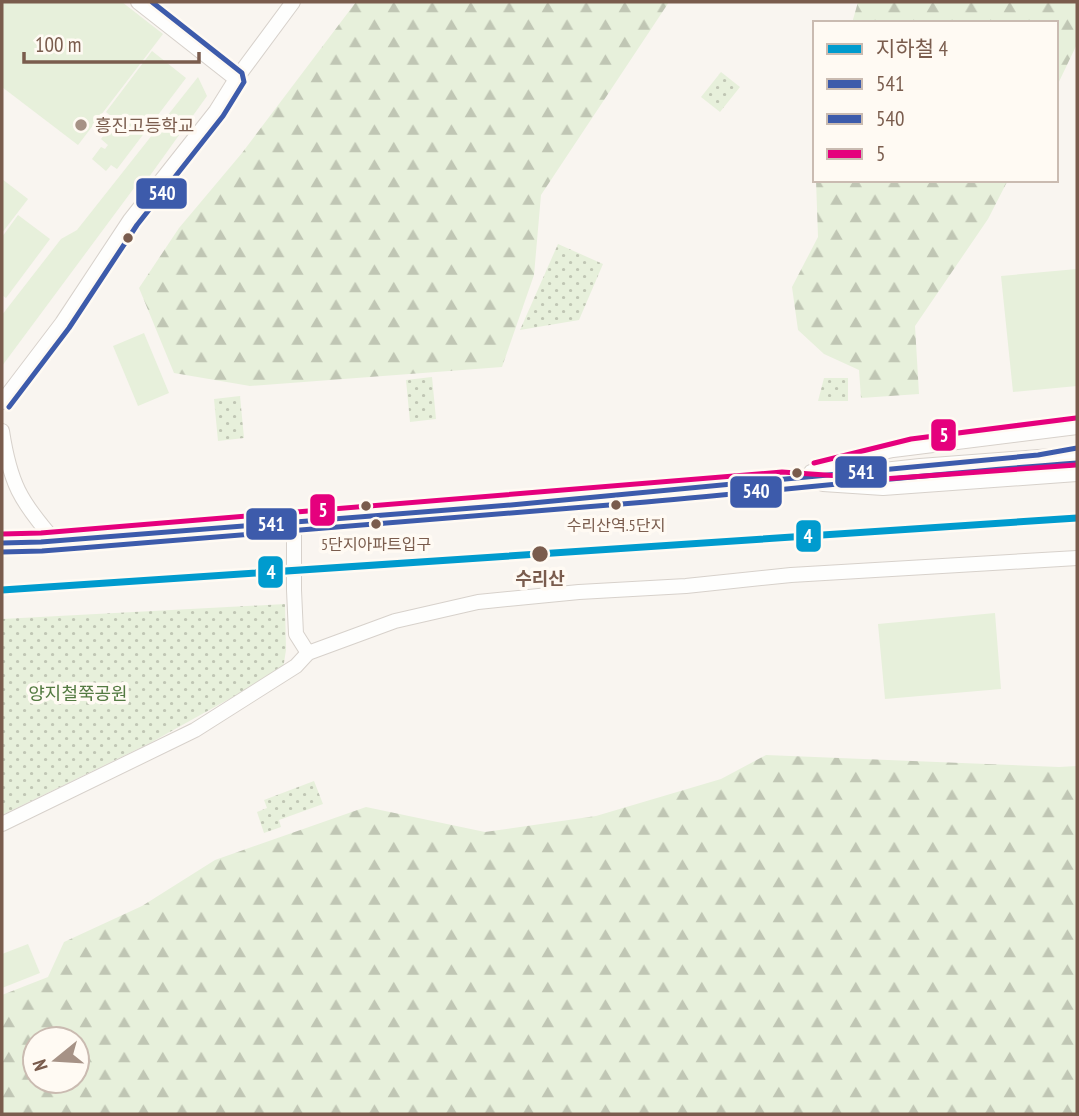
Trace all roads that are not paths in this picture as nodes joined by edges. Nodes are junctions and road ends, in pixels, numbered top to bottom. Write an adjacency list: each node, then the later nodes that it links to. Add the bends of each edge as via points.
1 (138, 2): 3 (street)
2 (293, 2): 3 (street)
3 (236, 79): 4 (street)
4 (2, 402)
5 (1077, 427): 11 (street, via 893,450)
6 (2, 431): 13 (street, via 15,489)
7 (1077, 448): 9 (street)
8 (1077, 454): 9 (street)
9 (1038, 455): 11 (street)
10 (1077, 474): 11 (street, via 883,488)
11 (783, 481): 12 (street)
12 (294, 523): 13 (street); 18 (street, via 296,634)
13 (55, 541): 15 (street)
14 (2, 543): 15 (street)
15 (27, 543): 16 (street)
16 (2, 549)
17 (1077, 558): 18 (street, via 792,575 478,602 395,621)
18 (308, 653): 19 (street, via 296,666 195,730)
19 (2, 824)

